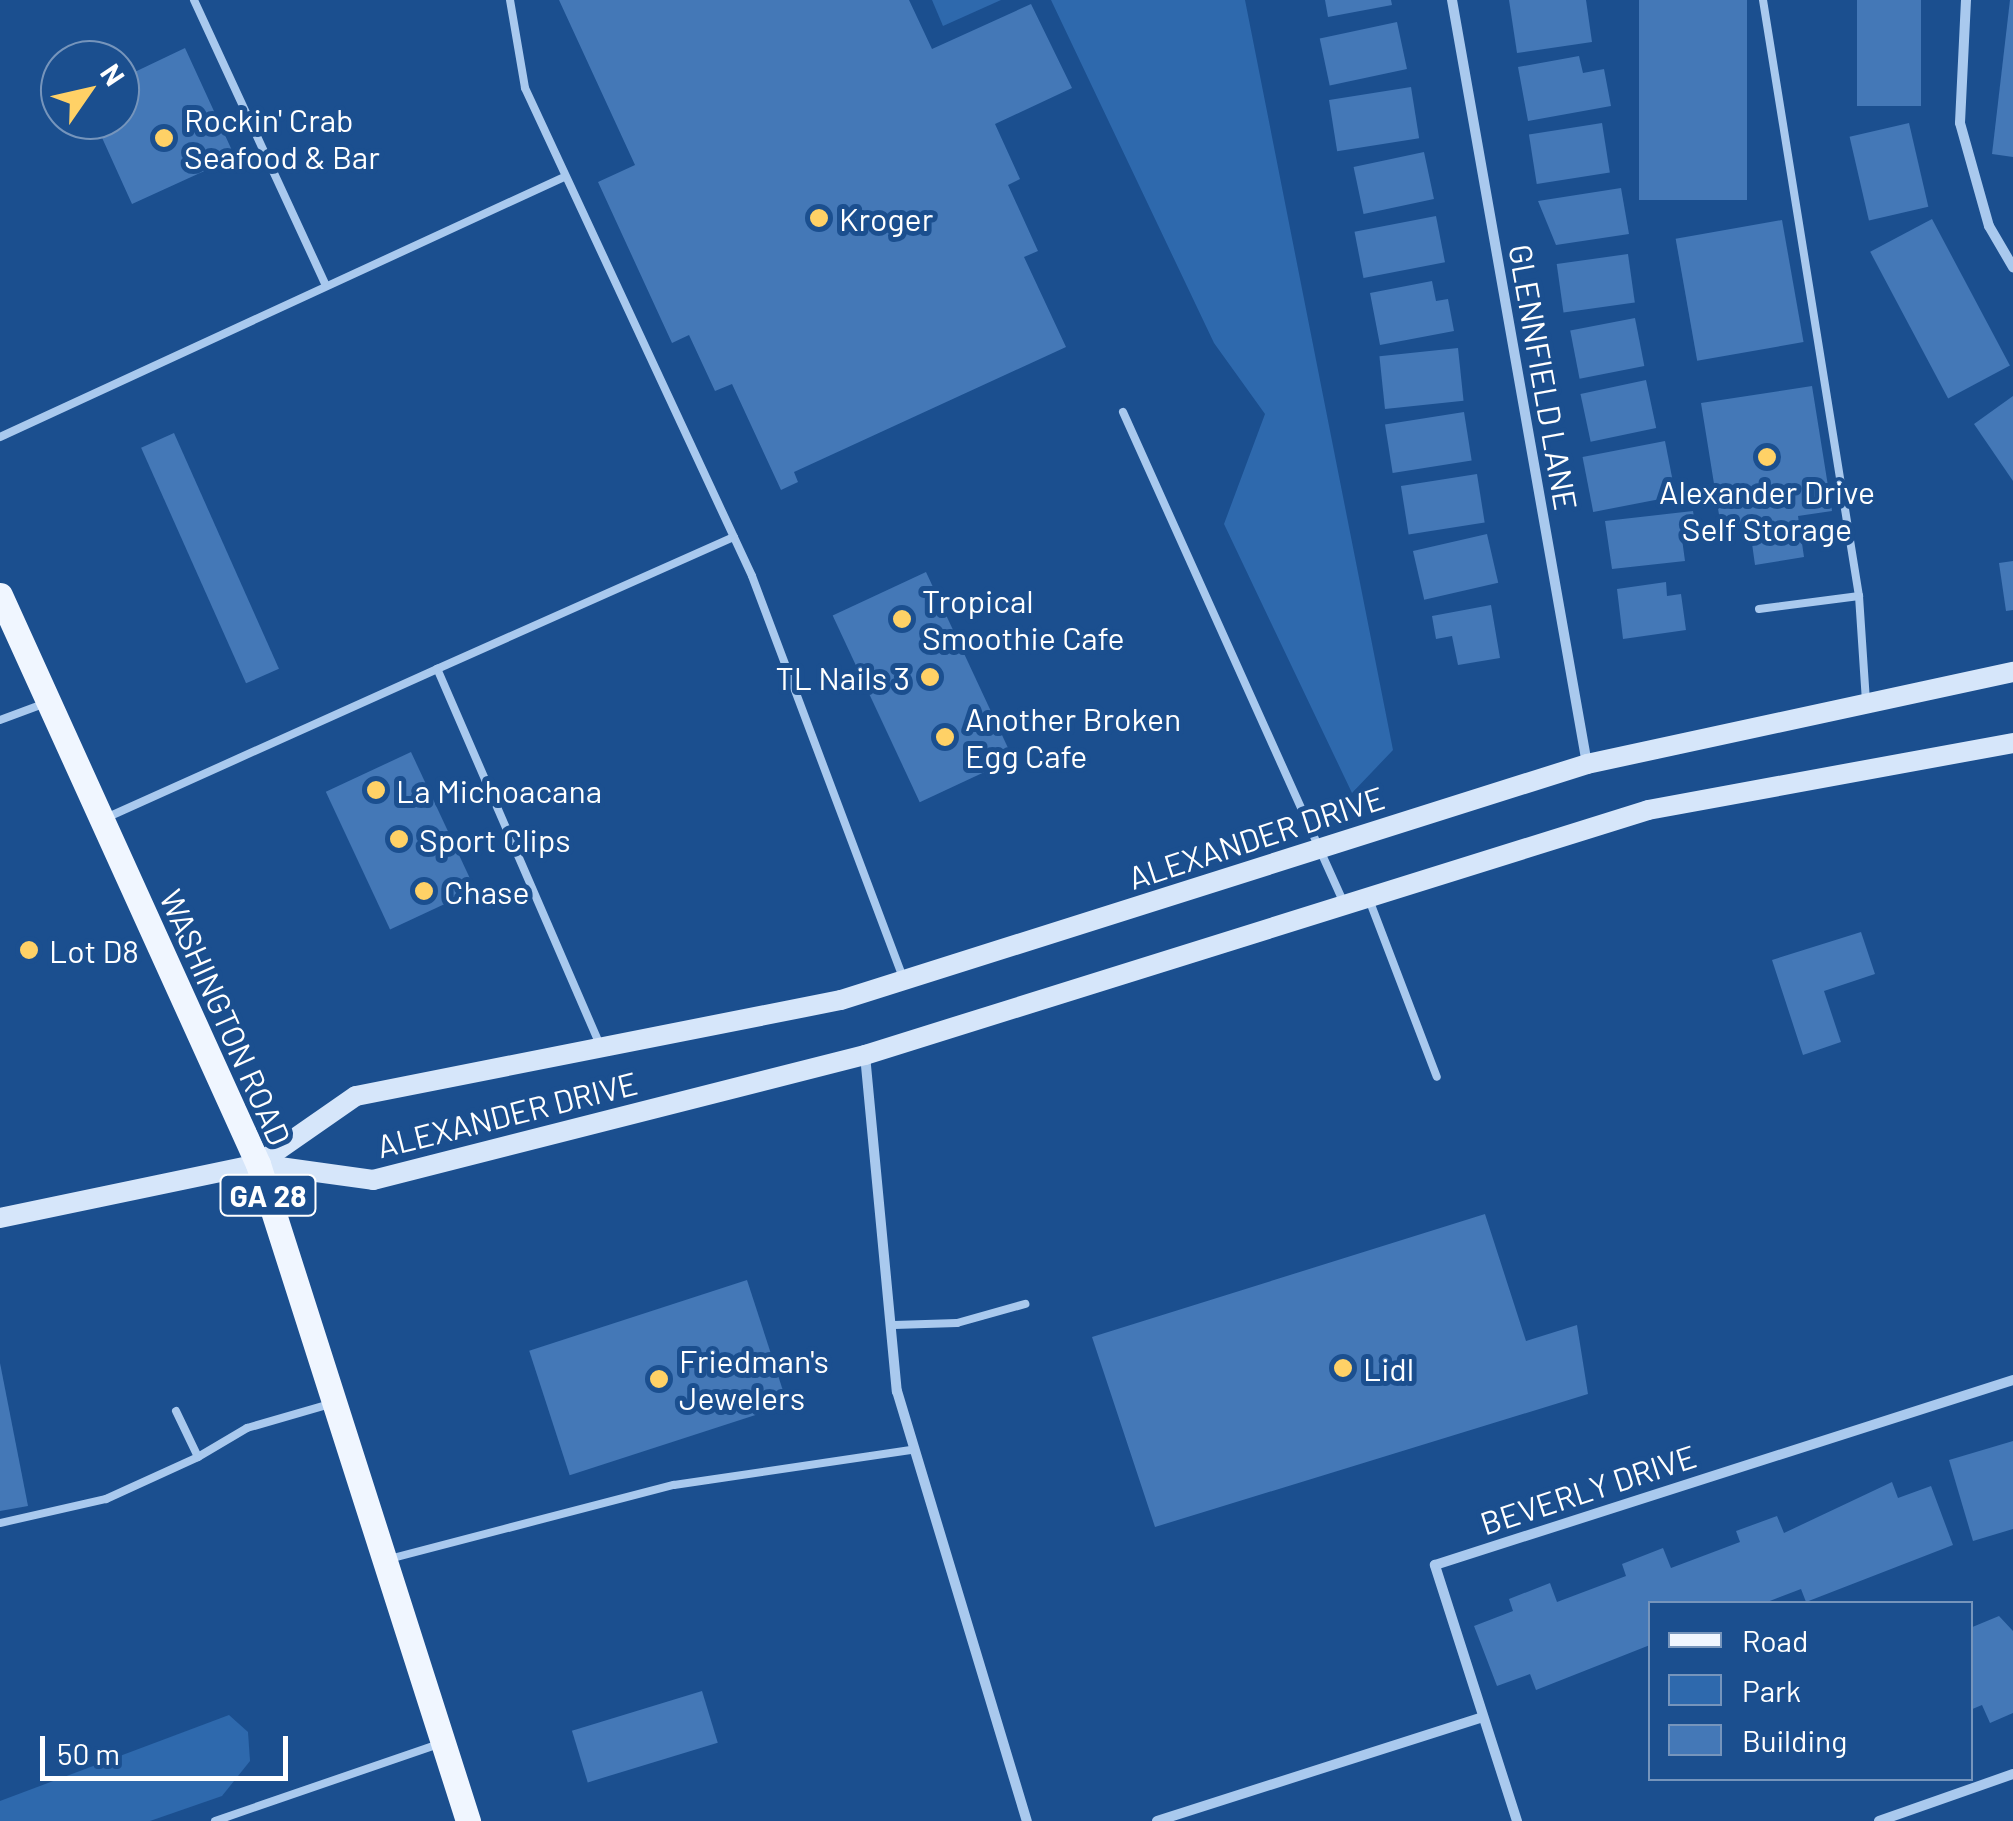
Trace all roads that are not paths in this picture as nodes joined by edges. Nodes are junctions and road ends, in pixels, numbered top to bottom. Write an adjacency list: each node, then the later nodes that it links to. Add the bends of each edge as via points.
1 (194, 0): 8 (lane)
2 (510, 0): 6 (lane, via 525,88)
3 (1452, 0): 21 (street, GLENNFIELD LANE)
4 (1763, 0): 12 (lane)
5 (1966, 0): 7 (street, via 1960,123 1989,226)
6 (564, 177): 8 (lane); 11 (lane)
7 (2013, 266)
8 (326, 286): 10 (lane)
9 (1122, 412): 23 (lane)
10 (0, 437)
11 (734, 538): 15 (lane); 26 (lane)
12 (1859, 596): 14 (lane); 17 (lane)
13 (2, 607): 18 (main road, WASHINGTON ROAD / GA 28)
14 (1759, 609)
15 (437, 669): 22 (lane); 27 (lane)
16 (2013, 672): 17 (main road, ALEXANDER DRIVE)
17 (1866, 701): 21 (main road, ALEXANDER DRIVE)
18 (48, 703): 19 (lane); 22 (main road, WASHINGTON ROAD / GA 28)
19 (0, 720)
20 (2013, 742): 24 (main road, ALEXANDER DRIVE, via 1648,810)
21 (1587, 764): 23 (main road, ALEXANDER DRIVE)
22 (101, 820): 30 (main road, WASHINGTON ROAD / GA 28)
23 (1320, 848): 25 (lane); 26 (main road, ALEXANDER DRIVE)
24 (1370, 902): 25 (main road, ALEXANDER DRIVE); 29 (lane)
25 (1347, 910): 28 (main road, ALEXANDER DRIVE)
26 (904, 981): 27 (main road, ALEXANDER DRIVE)
27 (603, 1053): 30 (main road, ALEXANDER DRIVE, via 356,1096)
28 (865, 1056): 30 (main road, ALEXANDER DRIVE, via 373,1180); 33 (street)
29 (1437, 1077)
30 (258, 1164): 31 (main road); 35 (main road, WASHINGTON ROAD / GA 28)
31 (0, 1218)
32 (1026, 1304): 33 (lane, via 957,1324)
33 (894, 1325): 37 (street)
34 (2013, 1380): 41 (street, BEVERLY DRIVE, via 1436,1565)
35 (334, 1403): 38 (lane, via 247,1428); 40 (main road, WASHINGTON ROAD / GA 28)
36 (176, 1412): 38 (lane)
37 (912, 1450): 40 (lane, via 674,1484); 46 (street)
38 (198, 1457): 39 (lane, via 106,1499)
39 (0, 1524)
40 (385, 1560): 42 (main road, WASHINGTON ROAD / GA 28)
41 (1480, 1718): 47 (street); 48 (street, BEVERLY DRIVE)
42 (442, 1743): 44 (lane); 45 (main road, WASHINGTON ROAD / GA 28)
43 (2013, 1774): 49 (street)
44 (216, 1821)
45 (468, 1821)
46 (1027, 1821)
47 (1158, 1821)
48 (1518, 1821)
49 (1879, 1821)

